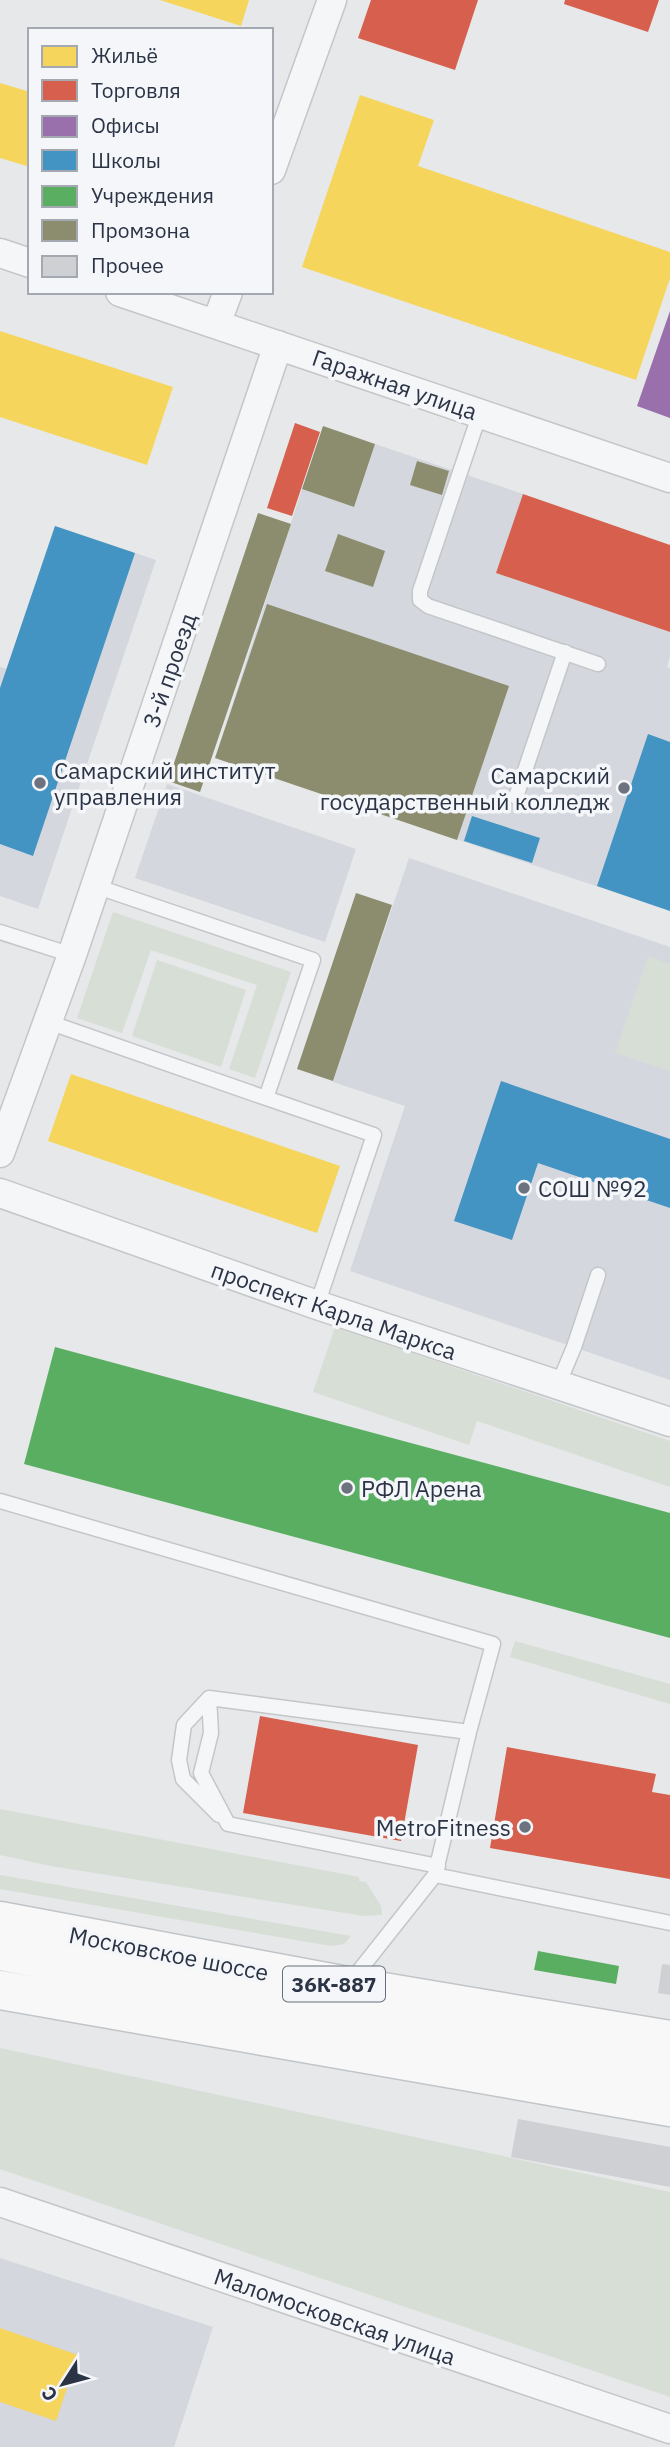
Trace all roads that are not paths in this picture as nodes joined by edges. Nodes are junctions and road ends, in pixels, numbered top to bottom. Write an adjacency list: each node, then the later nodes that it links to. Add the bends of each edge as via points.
1 (332, 0): 2 (street)
2 (273, 164)
3 (0, 253): 4 (street)
4 (28, 262)
5 (126, 294): 7 (street, Гаражная улица)
6 (227, 294): 7 (street)
7 (216, 324): 8 (street, Гаражная улица)
8 (278, 345): 9 (street, Гаражная улица); 14 (street, 3-й проезд)
9 (480, 413): 10 (street, Гаражная улица); 11 (lane, via 420,600)
10 (670, 478)
11 (565, 652): 12 (lane); 13 (lane)
12 (598, 664)
13 (516, 797)
14 (95, 886): 16 (street, 3-й проезд); 18 (lane, via 313,960)
15 (0, 932): 16 (lane)
16 (72, 956): 17 (street, 3-й проезд)
17 (48, 1022): 18 (lane); 19 (street, 3-й проезд)
18 (266, 1098): 22 (lane, via 374,1135)
19 (0, 1153)
20 (0, 1194): 22 (street, проспект Карла Маркса)
21 (598, 1275): 23 (lane)
22 (317, 1305): 23 (street, проспект Карла Маркса)
23 (558, 1385): 24 (street, проспект Карла Маркса)
24 (670, 1422)
25 (0, 1501): 27 (lane, via 493,1644)
26 (209, 1698): 27 (lane); 28 (lane, via 211,1733 201,1773); 28 (lane, via 184,1725 178,1760 183,1779)
27 (469, 1732): 29 (lane)
28 (228, 1824): 29 (lane)
29 (437, 1870): 31 (lane); 34 (lane)
30 (0, 1921): 34 (main road, Московское шоссе / 36К-887)
31 (670, 1923)
32 (0, 1951): 34 (main road, Московское шоссе / 36К-887)
33 (0, 1990): 37 (main road)
34 (336, 1999): 35 (main road, Московское шоссе / 36К-887); 36 (main road, Московское шоссе / 36К-887)
35 (670, 2040)
36 (670, 2069)
37 (670, 2106)
38 (0, 2202): 39 (street, Маломосковская улица)
39 (670, 2429)

